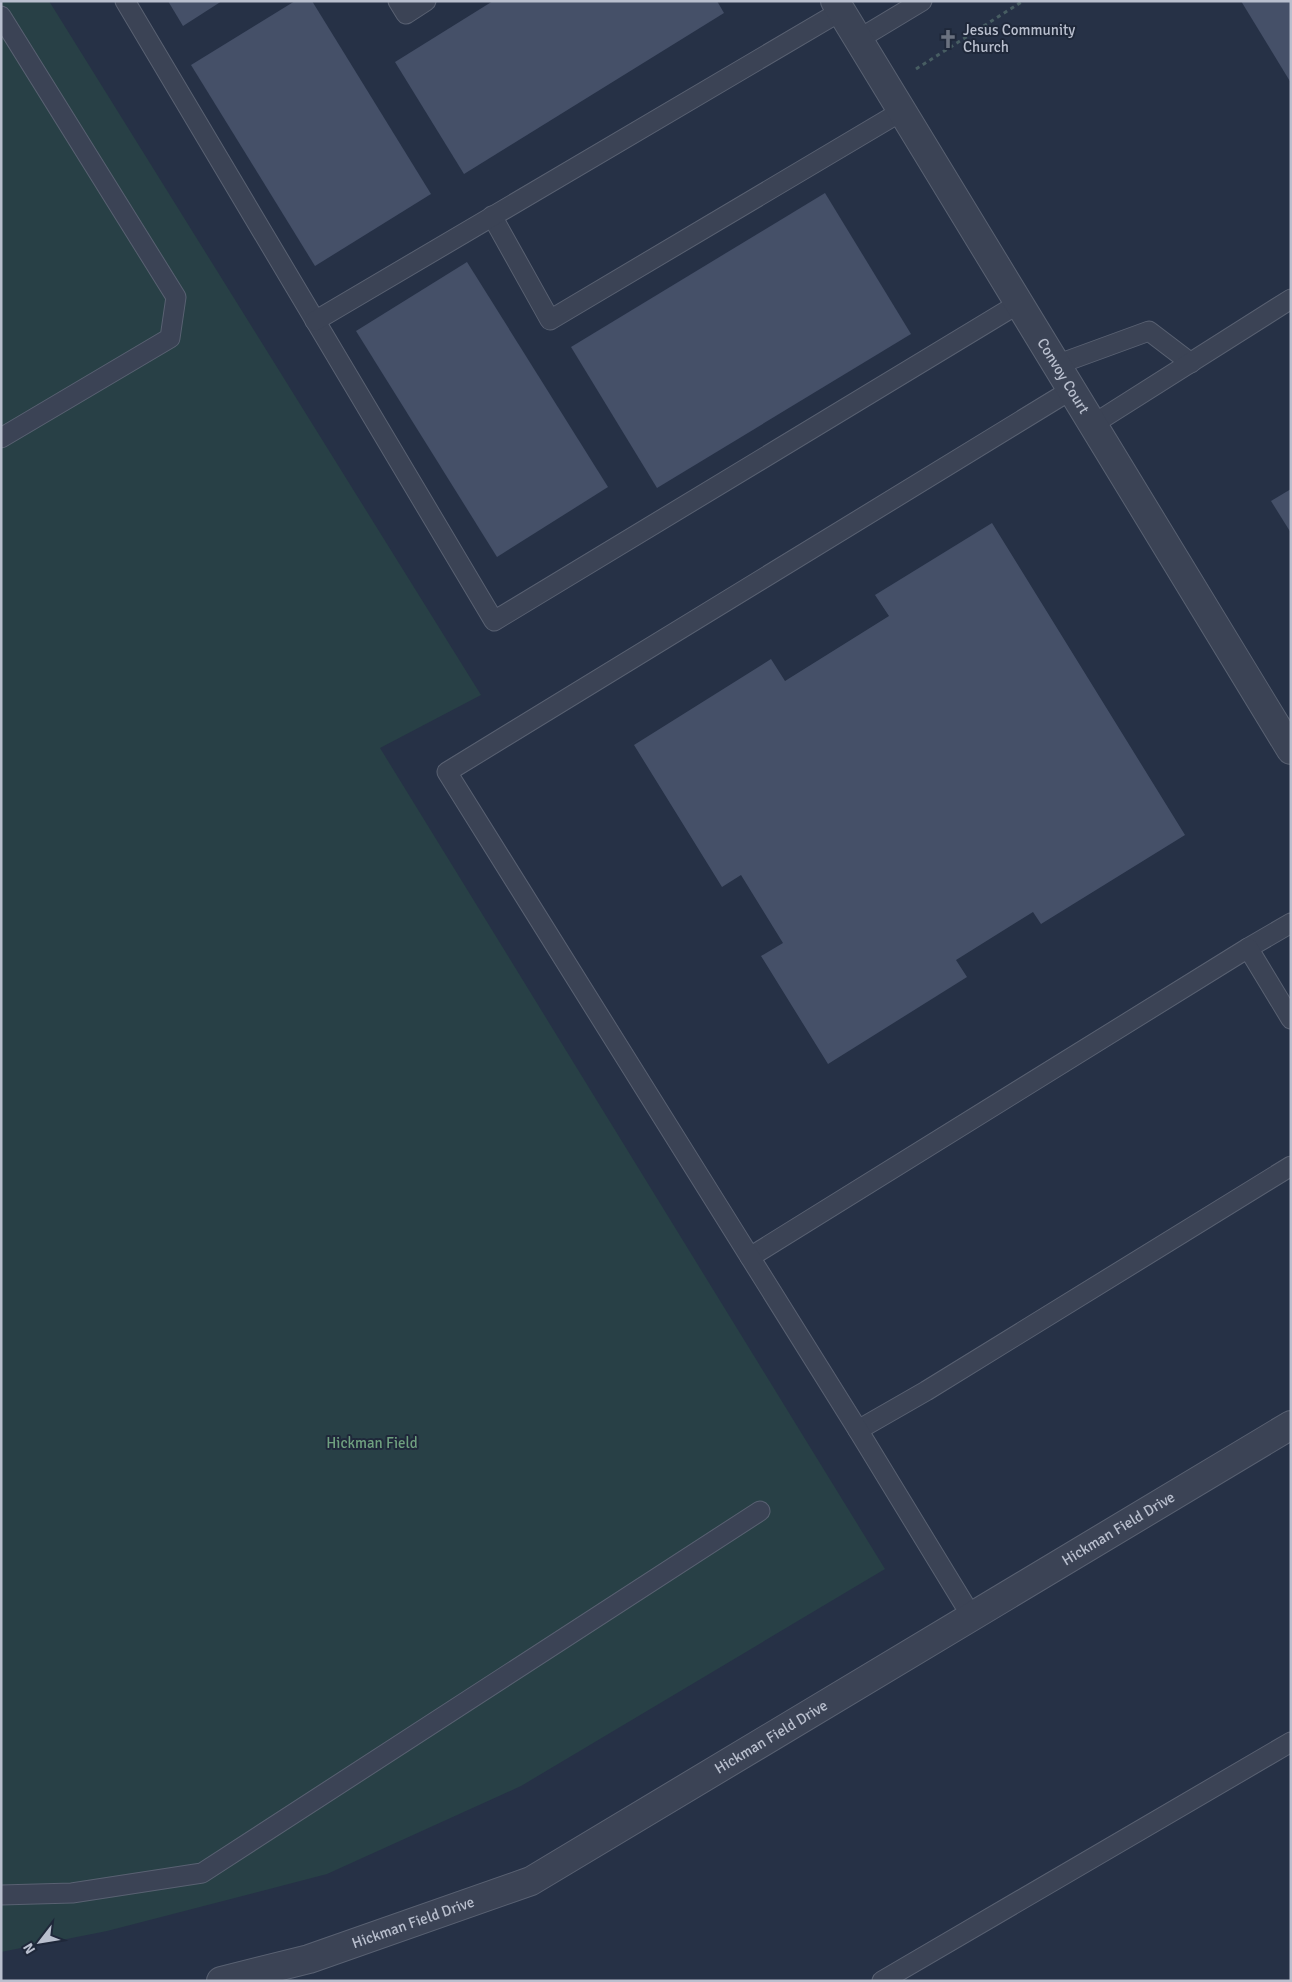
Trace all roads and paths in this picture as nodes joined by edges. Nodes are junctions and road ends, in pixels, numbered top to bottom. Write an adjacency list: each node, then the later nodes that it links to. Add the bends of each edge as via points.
1 (125, 1): 14 (lane)
2 (398, 1): 3 (lane, via 406,14)
3 (426, 1)
4 (922, 1): 8 (lane)
5 (1023, 1): 8 (path, via 915,69)
6 (838, 6): 9 (street, Convoy Court); 11 (lane)
7 (1, 16): 19 (lane, via 176,297 170,338)
8 (887, 23): 9 (lane)
9 (859, 39): 10 (street, Convoy Court)
10 (902, 110): 11 (lane, via 550,320); 13 (street, Convoy Court)
11 (492, 216): 14 (lane)
12 (1291, 298): 15 (lane)
13 (1018, 304): 14 (lane, via 494,621); 16 (street, Convoy Court)
14 (315, 321)
15 (1190, 362): 16 (lane, via 1149,331); 18 (lane)
16 (1056, 366): 17 (street, Convoy Court)
17 (1071, 390): 18 (street, Convoy Court); 25 (lane, via 447,772)
18 (1092, 425): 20 (street, Convoy Court)
19 (1, 438)
20 (1291, 750)
21 (1291, 923): 22 (lane)
22 (1248, 948): 23 (lane); 25 (lane)
23 (1291, 1019)
24 (1291, 1166): 27 (lane)
25 (750, 1256): 27 (lane)
26 (1291, 1425): 29 (street, Hickman Field Drive)
27 (858, 1430): 29 (lane)
28 (760, 1511): 31 (lane, via 202,1872 72,1893)
29 (972, 1616): 32 (street, Hickman Field Drive, via 531,1881 309,1959)
30 (1291, 1742): 33 (lane)
31 (1, 1895)
32 (220, 1981)
33 (882, 1981)

